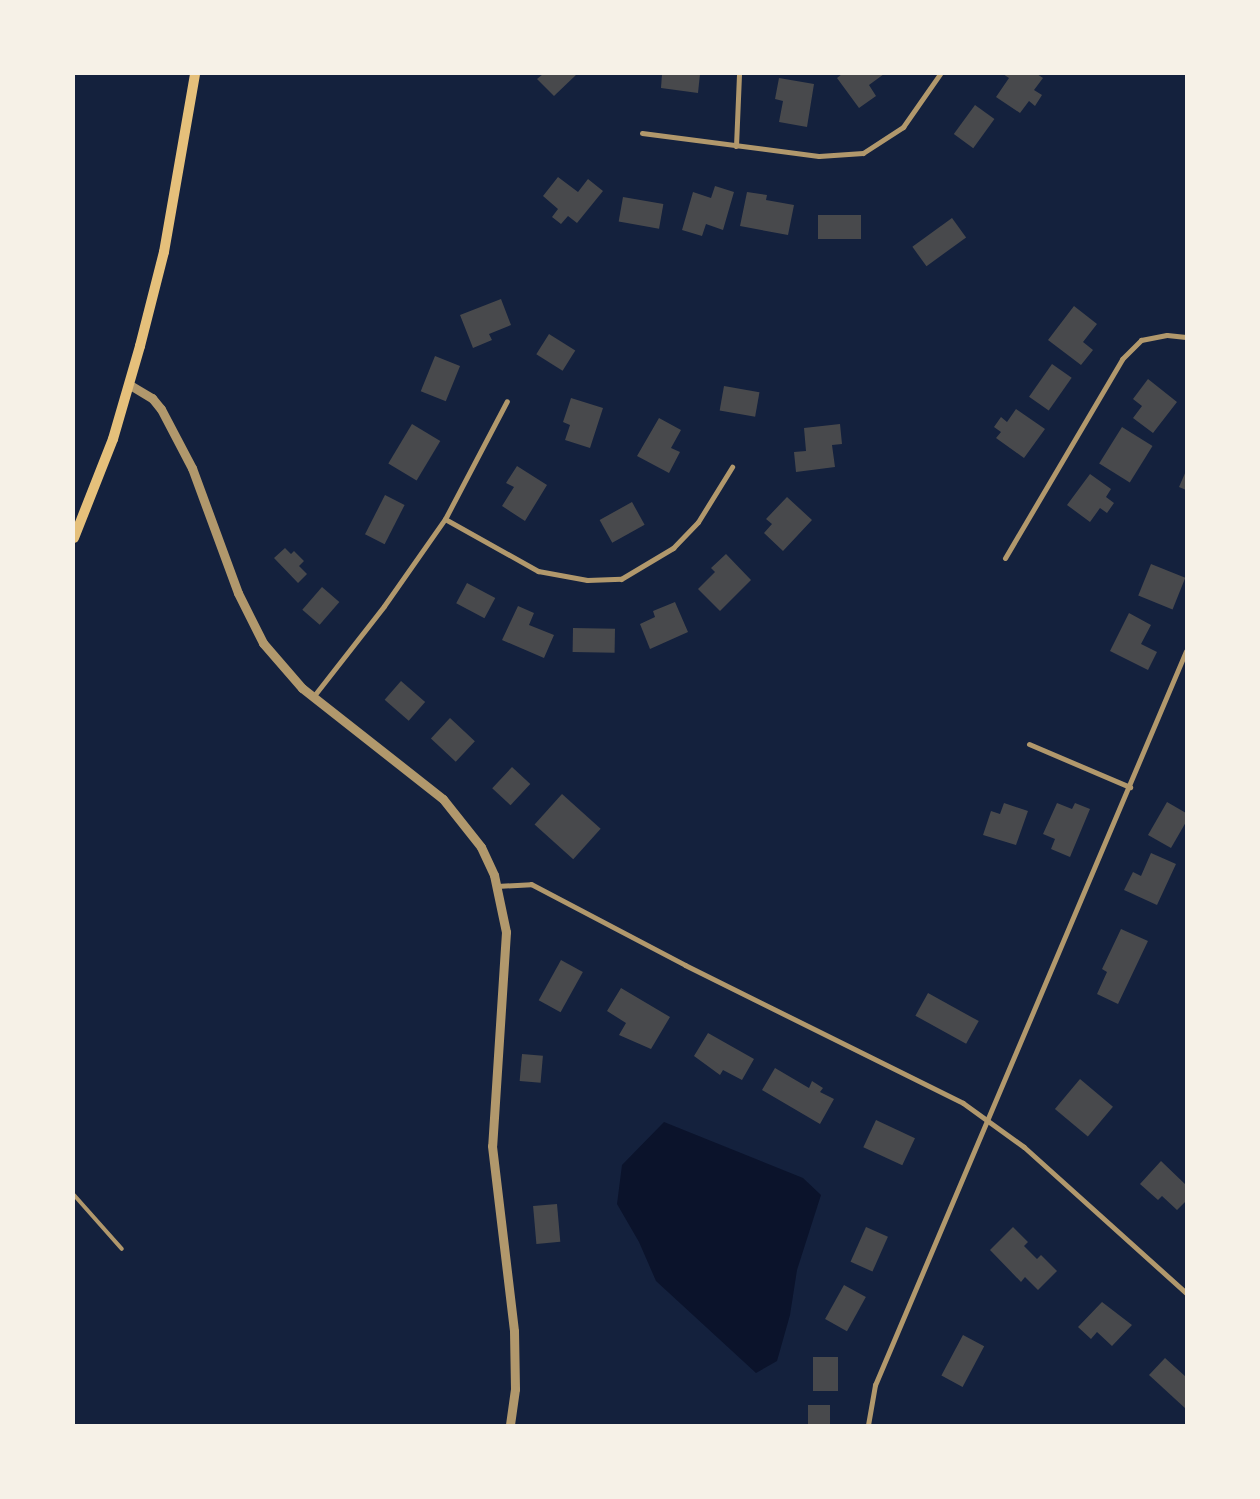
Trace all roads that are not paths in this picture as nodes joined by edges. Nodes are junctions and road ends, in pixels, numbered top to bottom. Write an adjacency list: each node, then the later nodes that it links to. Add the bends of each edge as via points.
1 (196, 74): 7 (main road, via 164,252)
2 (739, 74): 5 (street)
3 (940, 74): 5 (street, via 903,127 863,153 819,156)
4 (642, 133): 5 (street)
5 (736, 146)
6 (1186, 337): 12 (street, via 1167,335 1141,340 1122,360)
7 (130, 385): 11 (main road, via 96,486); 14 (street, via 152,398 161,409 192,468 238,593 263,643 281,667)
8 (506, 401): 10 (street)
9 (732, 467): 10 (street, via 698,522 672,548 621,578 587,580 538,570)
10 (445, 519): 14 (street, via 384,606)
11 (74, 538)
12 (1005, 558)
13 (1186, 651): 16 (street)
14 (313, 697): 17 (street, via 443,799 481,847)
15 (1029, 744): 16 (street)
16 (1130, 787): 18 (street)
17 (497, 886): 18 (street, via 531,884 685,965 963,1103); 22 (street, via 506,932 492,1146 514,1330)
18 (989, 1120): 21 (street); 23 (street, via 875,1384)
19 (74, 1195): 20 (lane)
20 (122, 1249)
21 (1186, 1293)
22 (510, 1425)
23 (868, 1425)

